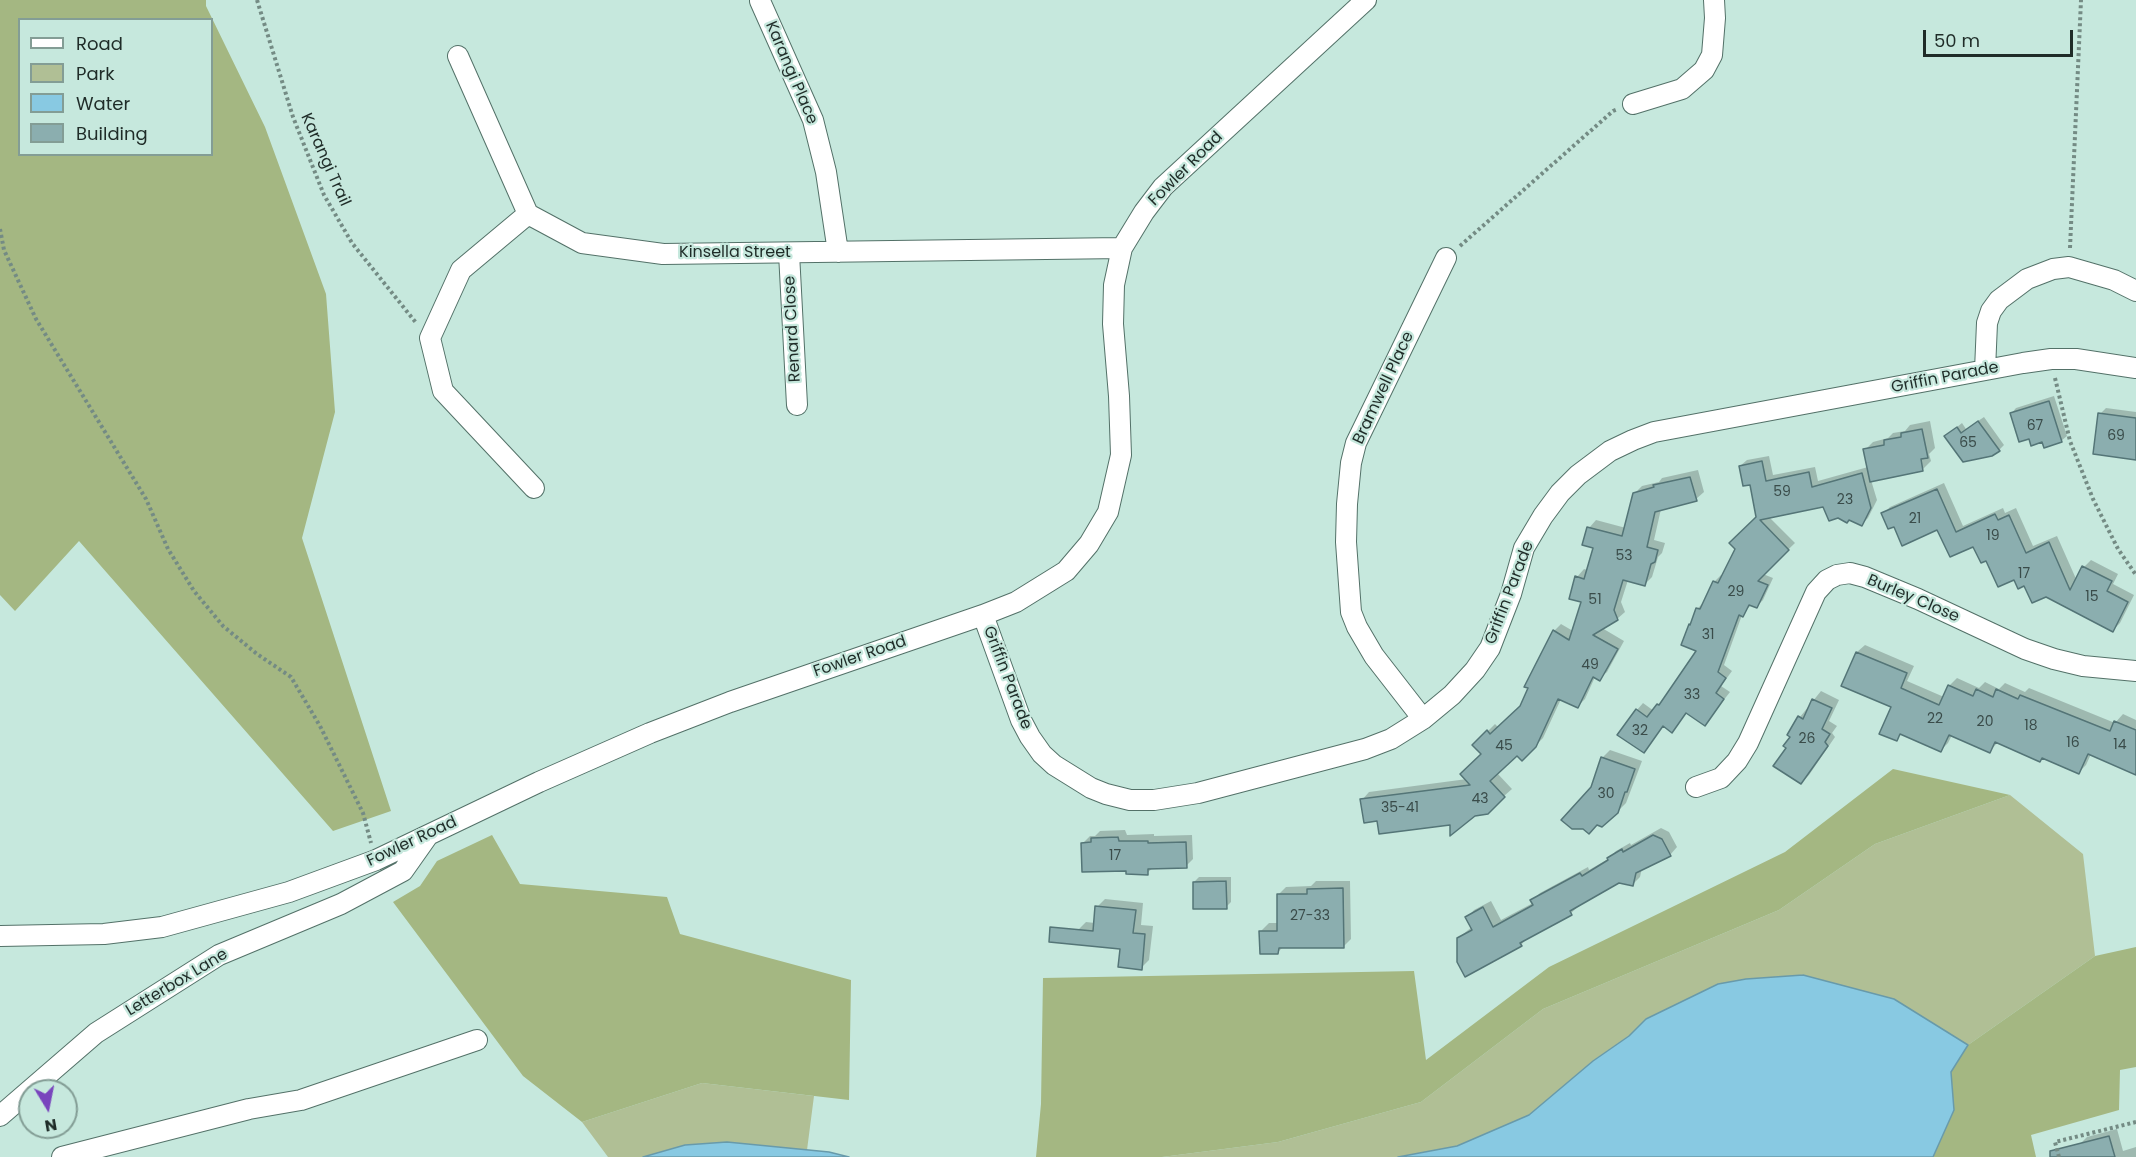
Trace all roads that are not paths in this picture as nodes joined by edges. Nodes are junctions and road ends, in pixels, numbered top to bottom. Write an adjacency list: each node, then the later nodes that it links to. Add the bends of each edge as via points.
1 (1366, 0): 7 (street, Fowler Road, via 1164,187)
2 (1714, 0): 5 (street, via 1712,55 1704,70 1682,89)
3 (760, 1): 8 (street, Karangi Place, via 813,120 826,172)
4 (458, 57): 6 (street)
5 (1633, 105)
6 (528, 213): 9 (street, Kinsella Street, via 582,243 663,254); 15 (street, via 461,270 430,339 443,391)
7 (1122, 248): 8 (street, Kinsella Street); 16 (street, Fowler Road, via 1114,285 1113,324 1121,455 1108,512 1089,544 1066,571 1016,602)
8 (838, 252): 9 (street, Kinsella Street)
9 (789, 253): 14 (street, Renard Close)
10 (1446, 258): 18 (street, Bramwell Place, via 1356,443 1347,504 1351,612 1374,656)
11 (2136, 291): 13 (street, via 2070,267 2041,273 2010,291 1991,311)
12 (2136, 368): 13 (street, Griffin Parade, via 2059,359)
13 (1985, 370): 18 (street, Griffin Parade, via 1654,432 1610,451 1578,475 1543,516 1524,548 1490,648 1452,695)
14 (796, 405)
15 (534, 488)
16 (983, 615): 18 (street, Griffin Parade, via 1021,720 1042,754 1091,789 1130,800 1154,800 1223,787 1365,749 1391,739); 20 (street, Fowler Road, via 650,733)
17 (2136, 671): 19 (street, Burley Close, via 2054,659 1865,578 1850,573 1837,575 1816,592 1737,761 1721,778)
18 (1423, 719)
19 (1696, 787)
20 (427, 837): 21 (street, Fowler Road, via 289,892 162,927 104,934); 23 (street, Letterbox Lane, via 403,871 341,904 219,955 96,1033)
21 (0, 936)
22 (477, 1040): 24 (street, via 301,1100 249,1109)
23 (0, 1116)
24 (62, 1157)

